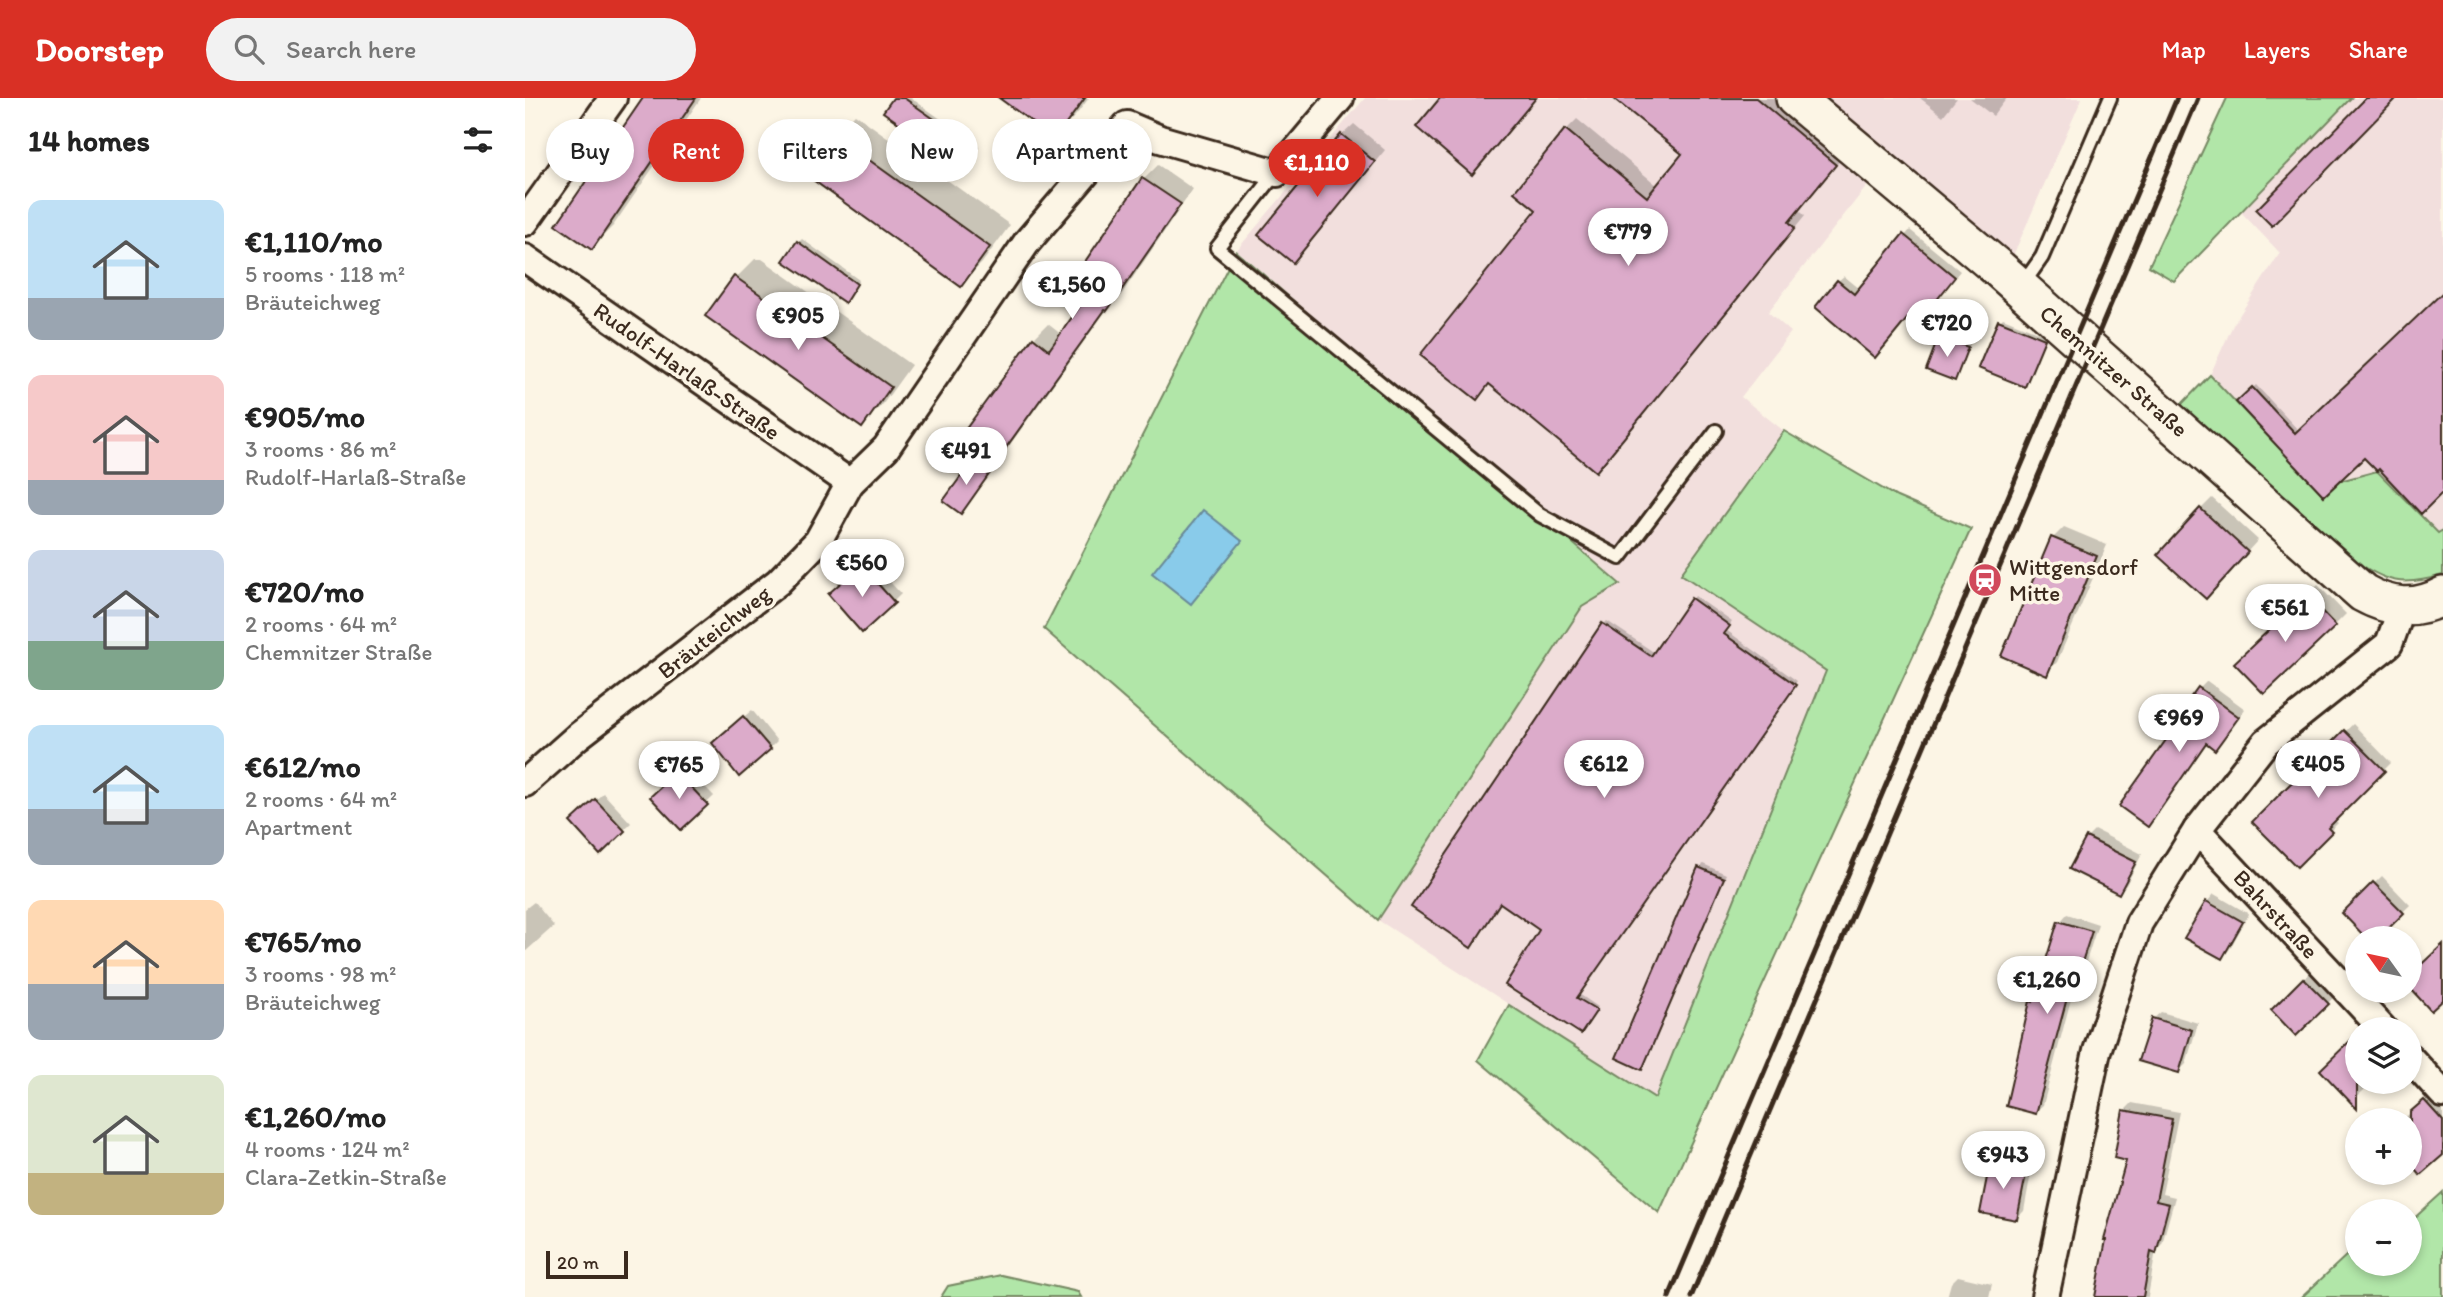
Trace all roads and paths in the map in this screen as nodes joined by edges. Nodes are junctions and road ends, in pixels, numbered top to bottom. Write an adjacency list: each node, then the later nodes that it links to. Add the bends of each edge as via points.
1 (613, 98): 6 (street)
2 (1340, 98): 5 (street)
3 (1795, 98): 8 (street, Chemnitzer Straße)
4 (2111, 98): 8 (lane, via 2042,257)
5 (1277, 173): 9 (lane, via 1217,248 1540,515 1620,558); 10 (street, Bräuteichweg, via 1127,125 1027,242 886,448)
6 (525, 222)
7 (525, 258): 10 (street, Rudolf-Harlaß-Straße)
8 (2020, 288): 12 (street, Chemnitzer Straße, via 2363,593)
9 (1716, 431)
10 (850, 483): 13 (street, Bräuteichweg, via 817,541 778,582 577,737)
11 (2443, 596): 12 (street, via 2429,604)
12 (2402, 608): 14 (street, via 2389,644 2266,742)
13 (525, 783)
14 (2197, 830): 15 (street, Bahrstraße); 18 (street, via 2139,923 2097,1051)
15 (2372, 1017)
16 (2422, 1071): 17 (street)
17 (2443, 1094)
18 (2045, 1297)

